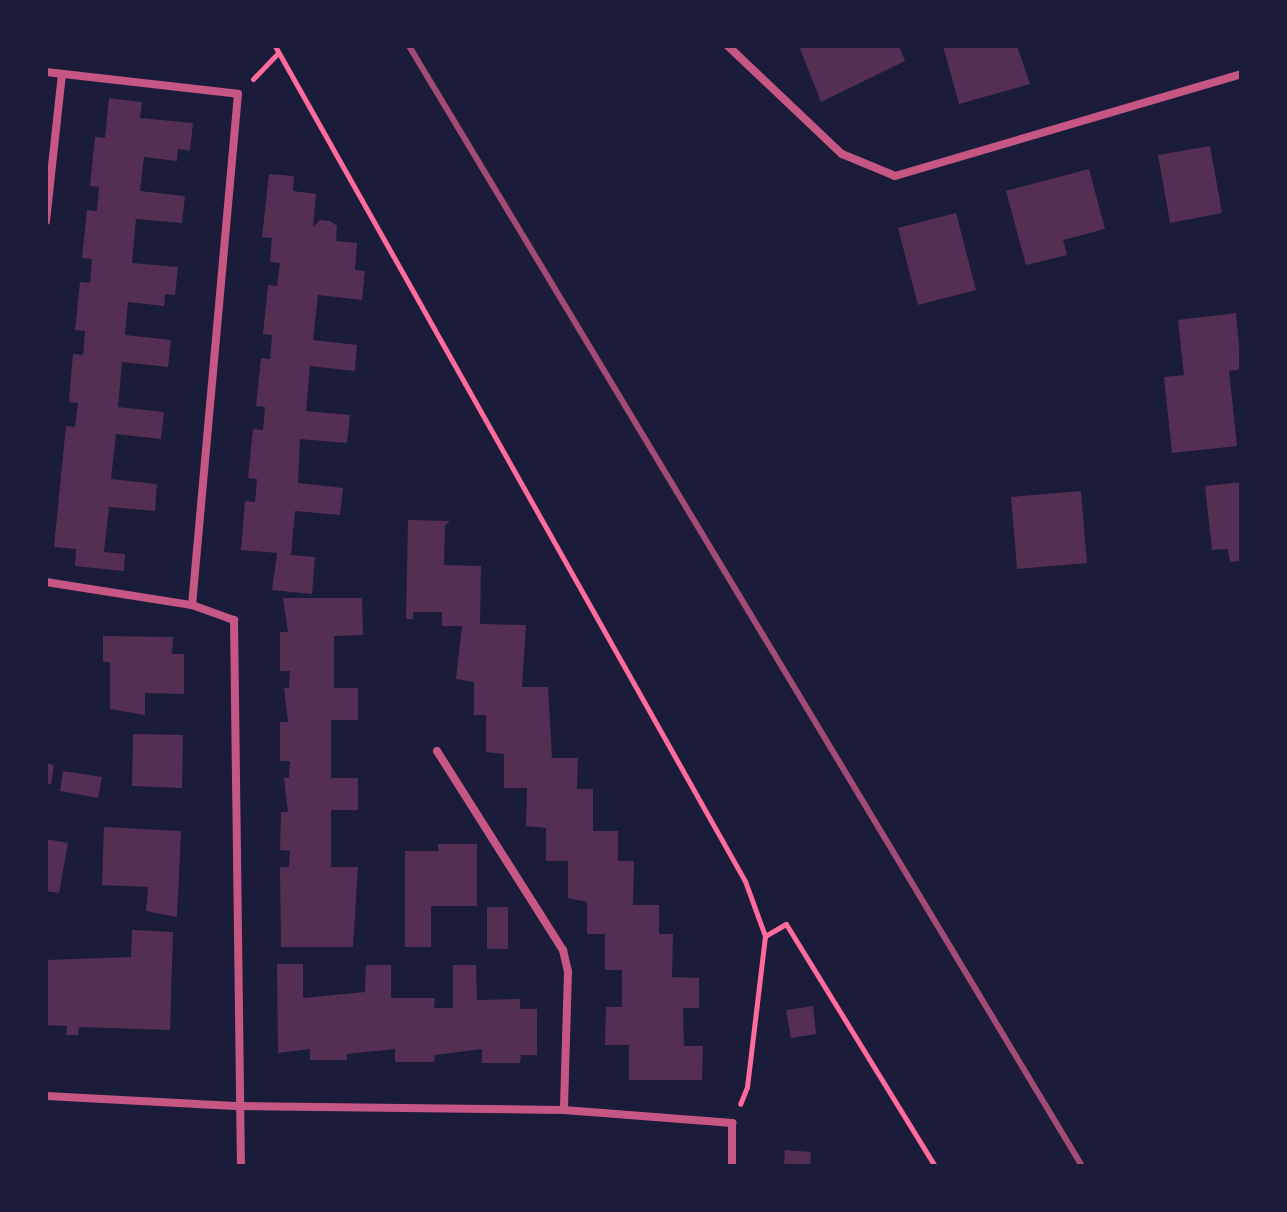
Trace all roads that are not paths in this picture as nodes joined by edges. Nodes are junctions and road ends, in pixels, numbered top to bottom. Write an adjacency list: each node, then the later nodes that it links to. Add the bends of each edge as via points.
1 (728, 46): 4 (street, via 842,154 895,176)
2 (46, 72): 3 (street)
3 (62, 74): 5 (street); 7 (street, via 238,94)
4 (1241, 74)
5 (46, 221)
6 (46, 582): 7 (street)
7 (192, 605): 10 (street, via 234,620)
8 (437, 751): 11 (street, via 563,950 568,972)
9 (46, 1096): 10 (street)
10 (240, 1106): 11 (street); 12 (street)
11 (564, 1110): 13 (street, via 732,1123)
12 (241, 1166)
13 (732, 1166)

